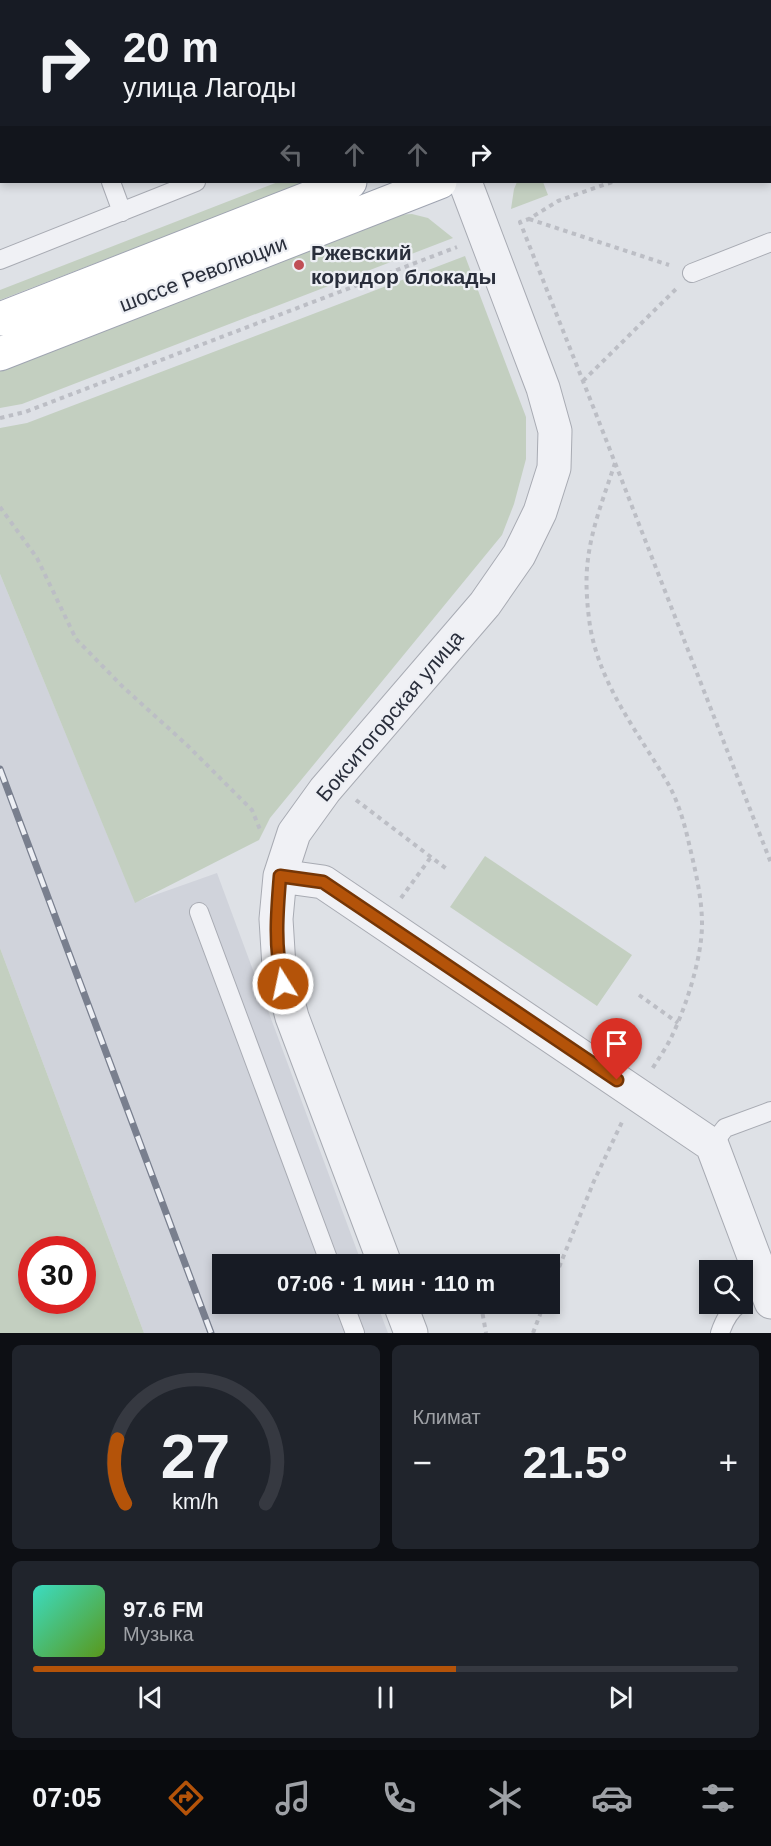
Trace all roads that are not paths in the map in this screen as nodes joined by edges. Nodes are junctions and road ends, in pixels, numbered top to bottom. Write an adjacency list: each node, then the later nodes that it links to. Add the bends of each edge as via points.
1 (111, 183): 6 (lane)
2 (194, 183): 6 (lane)
3 (347, 183): 10 (main road, шоссе Революции)
4 (437, 183): 11 (main road, шоссе Революции)
5 (465, 183): 12 (street, Бокситогорская улица, via 543,388 555,431 554,468 540,512 519,555 485,604 325,790 294,833)
6 (122, 212): 8 (lane)
7 (771, 242): 9 (lane)
8 (0, 260)
9 (692, 273)
10 (0, 319)
11 (0, 354)
12 (280, 876): 15 (street, via 323,882); 17 (street, Бокситогорская улица, via 276,919 279,967 292,1017)
13 (199, 912): 16 (lane)
14 (771, 1111): 15 (lane, via 725,1128)
15 (712, 1145): 18 (street)
16 (326, 1254)
17 (381, 1254)
18 (755, 1299): 23 (lane, via 733,1308)
19 (348, 1314): 21 (lane)
20 (404, 1314): 22 (street)
21 (355, 1333)
22 (411, 1333)
23 (720, 1333)

